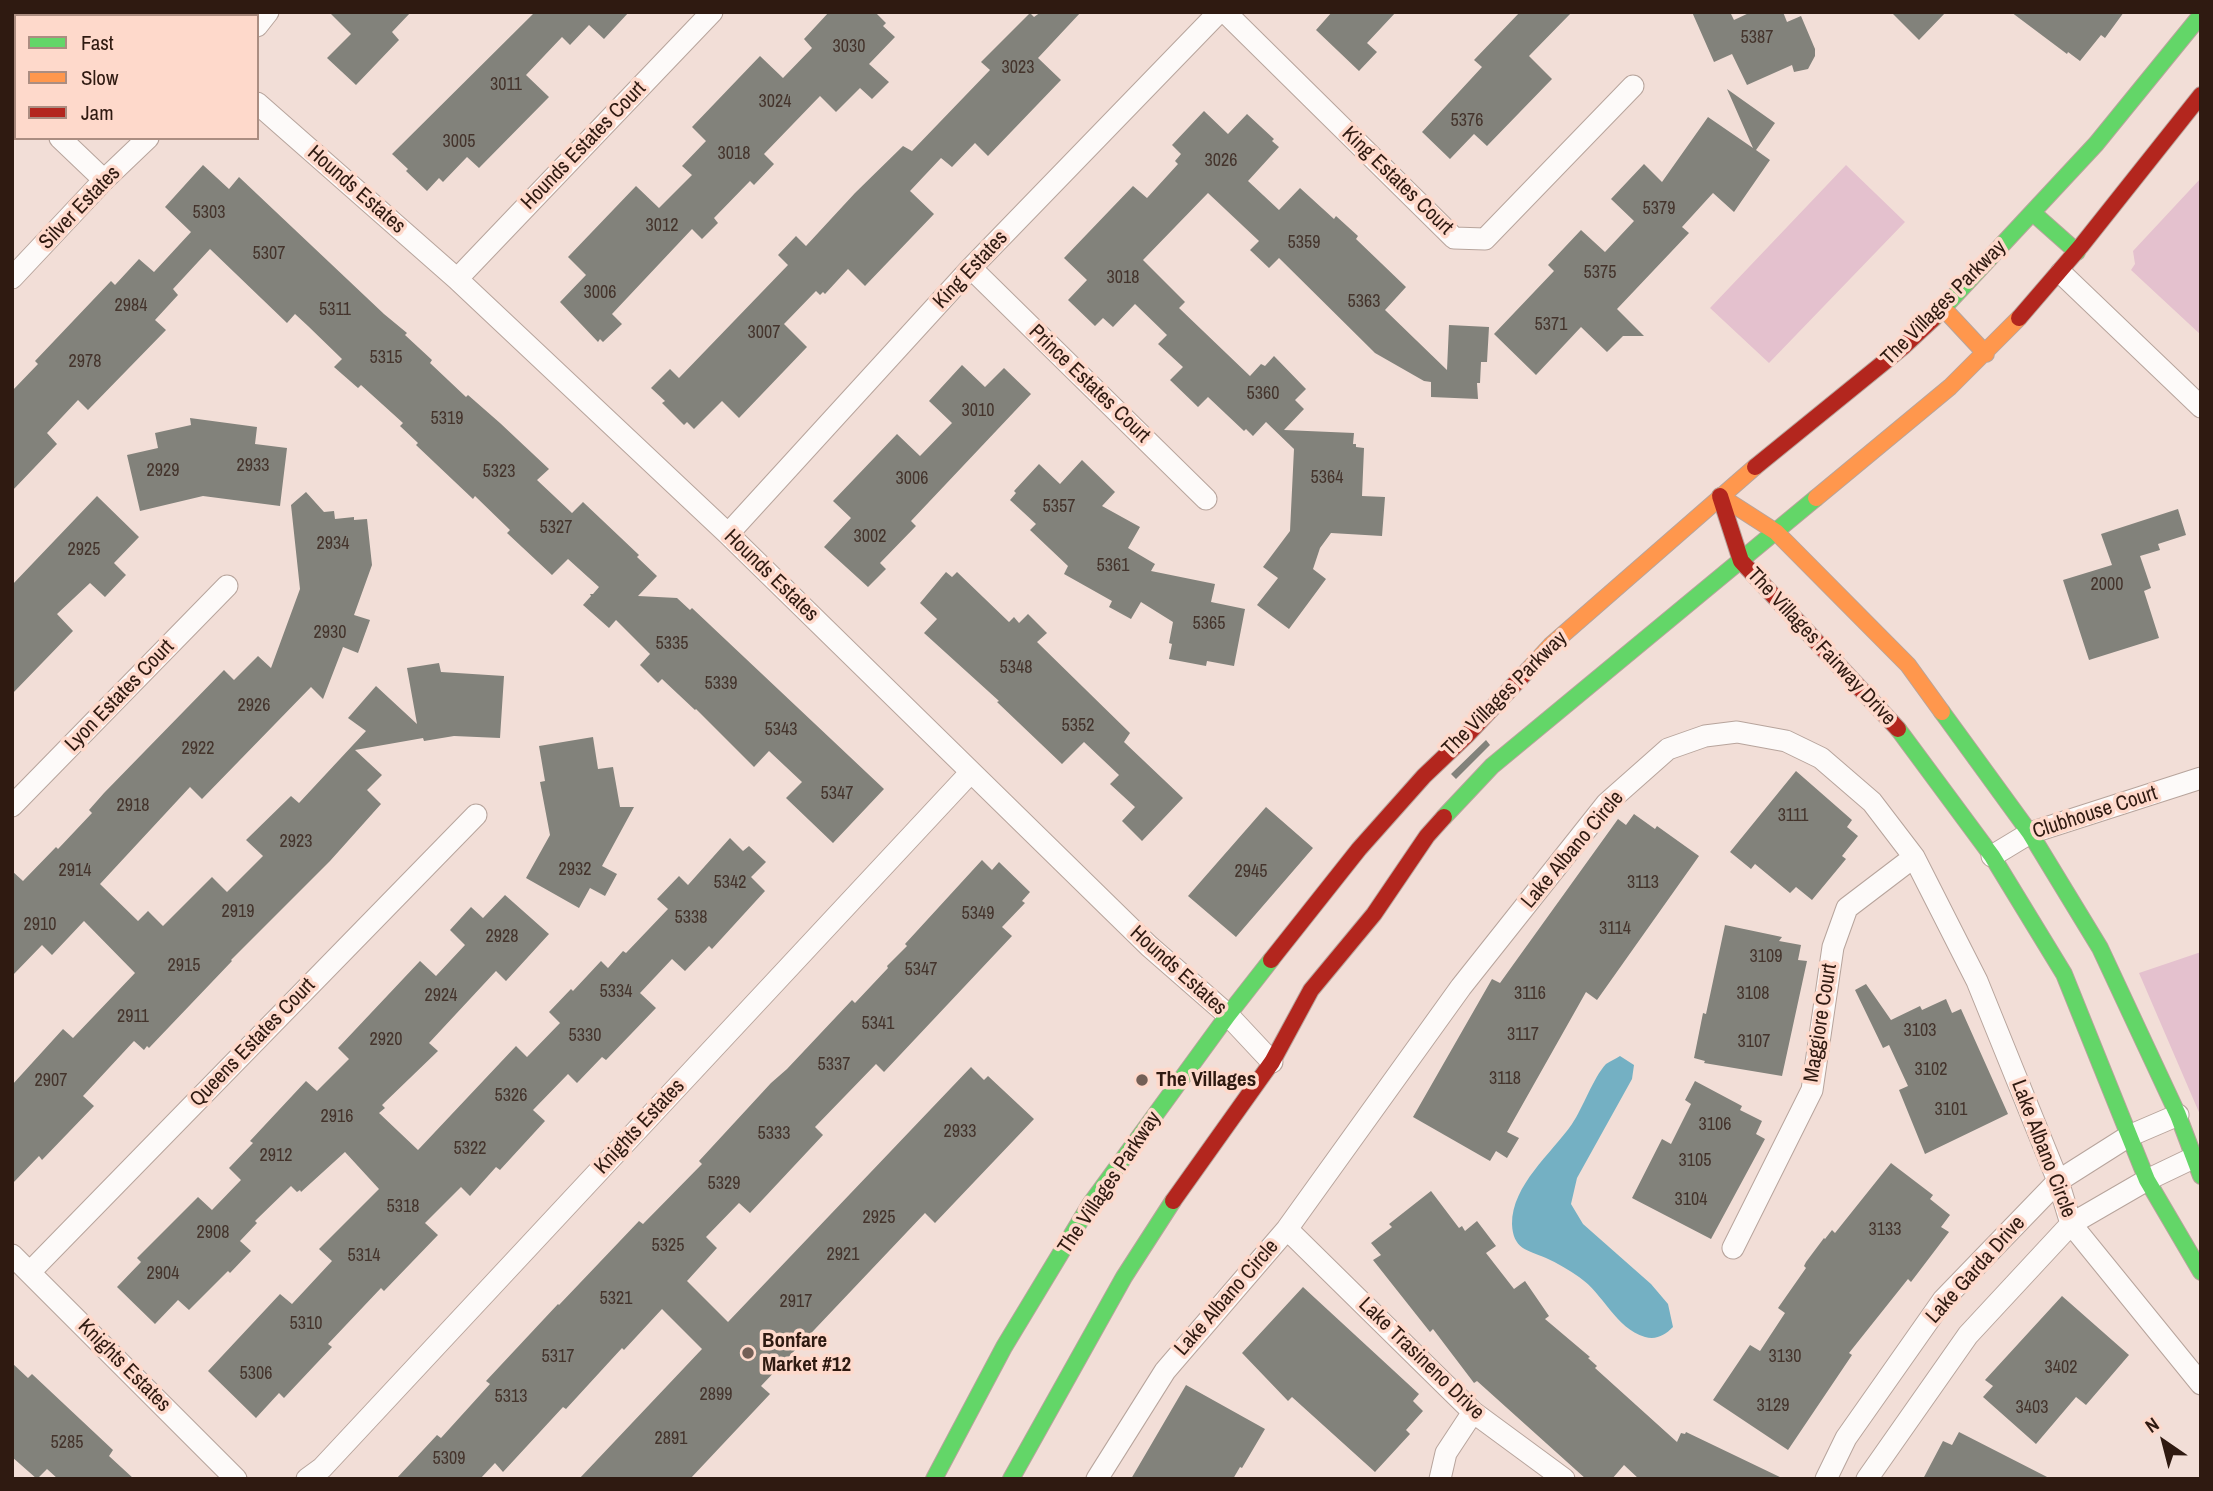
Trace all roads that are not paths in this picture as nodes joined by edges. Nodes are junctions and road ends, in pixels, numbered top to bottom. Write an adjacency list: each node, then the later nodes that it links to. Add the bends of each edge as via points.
1 (712, 12): 16 (street, Hounds Estates Court)
2 (1219, 12): 13 (street, King Estates)
3 (1225, 12): 5 (street, King Estates Court, via 1454,238 1485,239)
4 (2201, 15): 11 (street, The Villages Parkway)
5 (1633, 86)
6 (2201, 95): 12 (street, The Villages Parkway)
7 (259, 105): 16 (street, Hounds Estates)
8 (62, 140): 10 (street)
9 (146, 140): 10 (street, Silver Estates)
10 (104, 180): 15 (street, Silver Estates)
11 (2033, 213): 12 (street); 17 (street, The Villages Parkway)
12 (2077, 252): 14 (street, The Villages Parkway)
13 (971, 268): 21 (street, Prince Estates Court); 23 (street, King Estates)
14 (2061, 272): 18 (street, The Villages Parkway); 19 (street)
15 (12, 278)
16 (457, 279): 23 (street, Hounds Estates)
17 (1944, 309): 18 (street); 20 (street, The Villages Parkway)
18 (1986, 354): 22 (street, The Villages Parkway)
19 (2201, 407)
20 (1720, 496): 22 (street); 24 (street, The Villages Fairway Drive); 33 (street, The Villages Parkway, via 1551,645 1424,776 1359,849)
21 (1206, 499)
22 (1776, 532): 24 (street, The Villages Parkway); 30 (street, via 1908,665)
23 (729, 534): 26 (street, Hounds Estates)
24 (1741, 561): 31 (street, The Villages Fairway Drive, via 1895,726); 34 (street, The Villages Parkway, via 1492,766 1426,836 1374,914 1311,990)
25 (227, 586): 28 (street, Lyon Estates Court)
26 (971, 772): 33 (street, Hounds Estates, via 1149,946); 49 (street, Knights Estates)
27 (2201, 778): 30 (street, Clubhouse Court)
28 (12, 806)
29 (476, 814): 44 (street, Queens Estates Court)
30 (2030, 833): 31 (street, Clubhouse Court); 35 (street, via 2100,948)
31 (1992, 856): 36 (street, The Villages Fairway Drive, via 2064,974)
32 (1914, 858): 39 (street, Lake Albano Circle, via 1977,981); 41 (street, Lake Albano Circle, via 1872,802 1821,758 1786,741 1737,732 1705,736 1668,749 1607,803 1461,987); 42 (street, Maggiore Court, via 1847,908 1833,947 1812,1090)
33 (1227, 1015): 34 (street, Hounds Estates); 50 (street, The Villages Parkway, via 1091,1203 1004,1347)
34 (1272, 1062): 51 (street, The Villages Parkway, via 1124,1277)
35 (2178, 1115): 36 (street, Lake Garda Drive); 37 (street)
36 (2129, 1136): 38 (street, The Villages Fairway Drive); 39 (street, Lake Garda Drive)
37 (2197, 1167): 38 (street, Lake Garda Drive)
38 (2147, 1180): 40 (street, Lake Garda Drive); 45 (street, The Villages Fairway Drive)
39 (2058, 1181): 40 (street, Lake Albano Circle); 55 (street, Lake Garda Drive, via 1943,1300 1846,1438)
40 (2071, 1224): 46 (street, Lake Albano Circle); 56 (street, Lake Garda Drive, via 1968,1335)
41 (1287, 1229): 47 (street, Lake Trasineno Drive); 52 (street, Lake Albano Circle, via 1165,1371)
42 (1733, 1248)
43 (12, 1255): 44 (street, Knights Estates)
44 (30, 1272): 48 (street, Knights Estates)
45 (2201, 1272)
46 (2201, 1384)
47 (1473, 1412): 53 (street, via 1446,1453); 54 (street, Lake Trasineno Drive)
48 (236, 1479)
49 (307, 1479)
50 (934, 1479)
51 (1011, 1479)
52 (1097, 1479)
53 (1440, 1479)
54 (1564, 1479)
55 (1826, 1479)
56 (1867, 1479)

